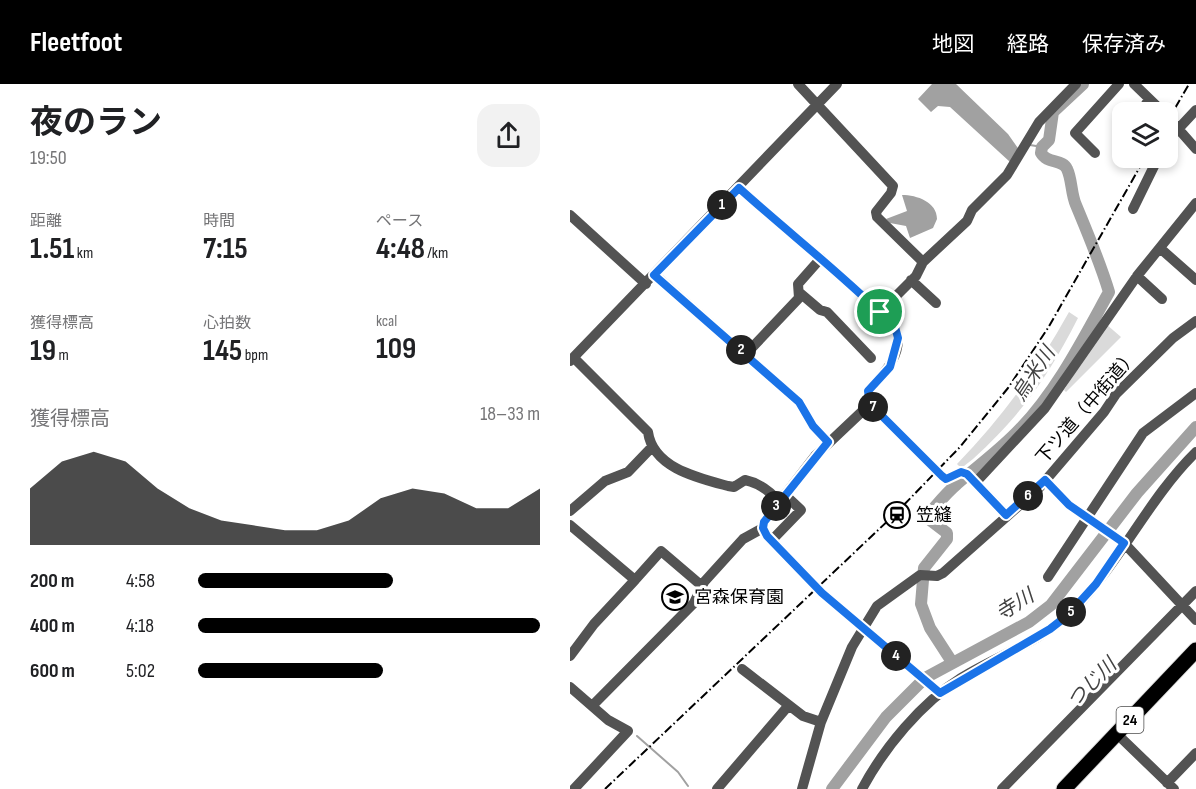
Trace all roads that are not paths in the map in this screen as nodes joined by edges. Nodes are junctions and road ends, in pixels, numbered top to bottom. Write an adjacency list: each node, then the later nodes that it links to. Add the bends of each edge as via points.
1 (798, 84): 9 (street)
2 (837, 84): 9 (street)
3 (1076, 84): 21 (street, via 1039,122 1007,175 972,210 968,221)
4 (1119, 84): 13 (street, via 1075,133)
5 (1134, 84): 6 (street)
6 (1149, 99): 7 (street); 8 (street)
7 (1147, 102)
8 (1152, 102)
9 (818, 104): 15 (street); 21 (street, via 893,186 876,212 877,217)
10 (1196, 110): 11 (street)
11 (1179, 129): 12 (street)
12 (1196, 148)
13 (1095, 153)
14 (1153, 168): 17 (street)
15 (739, 188): 20 (street); 22 (street)
16 (1196, 203): 19 (street)
17 (1133, 208)
18 (570, 215): 26 (street)
19 (1161, 249): 23 (street); 25 (street)
20 (821, 258): 27 (street, via 798,284); 30 (street)
21 (923, 262): 24 (street)
22 (654, 275): 26 (street); 32 (street)
23 (1137, 276): 28 (street); 41 (street, via 1045,408)
24 (911, 280): 29 (street); 30 (street)
25 (1196, 280)
26 (646, 284): 34 (street)
27 (800, 293): 32 (street); 33 (street, via 827,312)
28 (1162, 299)
29 (936, 303)
30 (880, 312): 36 (street, via 895,327 898,338 890,367 868,391)
31 (1196, 321): 40 (street, 下ツ道（中街道）, via 1116,394)
32 (746, 354): 37 (street, via 799,402)
33 (871, 358)
34 (572, 359): 38 (street, via 648,432)
35 (1196, 393): 45 (street, via 1143,433)
36 (870, 404): 37 (street); 41 (street, via 946,479 961,472)
37 (828, 442): 42 (street)
38 (652, 447): 42 (street, via 681,471 734,487 745,480 752,481); 43 (street, via 628,472 605,481)
39 (1196, 452): 49 (street)
40 (1045, 480): 44 (street, 下ツ道（中街道）); 45 (street)
41 (976, 482): 44 (street)
42 (782, 498): 47 (street); 48 (street, via 801,510)
43 (570, 512)
44 (1006, 515): 56 (street, 下ツ道（中街道）, via 943,573 920,575 901,586 877,606)
45 (1088, 518): 49 (street); 50 (street)
46 (570, 525): 51 (street)
47 (763, 528): 48 (street); 52 (street, via 743,539)
48 (771, 541): 56 (street, via 822,593)
49 (1123, 542): 54 (street); 61 (street, via 1096,584 1068,615 1050,629)
50 (1048, 577)
51 (635, 580): 52 (street, via 661,550); 58 (street)
52 (702, 586): 62 (street, via 694,603)
53 (1196, 591): 54 (street)
54 (1184, 606): 55 (street); 72 (street)
55 (1196, 620)
56 (864, 627): 61 (street); 64 (street, 下ツ道（中街道）, via 840,672)
57 (1196, 650): 65 (highway, 24)
58 (570, 656)
59 (742, 669): 63 (street)
60 (570, 687): 62 (street)
61 (937, 691): 71 (street)
62 (593, 705): 68 (street, via 608,720 628,731)
63 (789, 705): 64 (street, via 803,716); 69 (street)
64 (821, 722): 70 (street, 下ツ道（中街道）)
65 (1117, 734): 67 (street); 73 (highway, 24)
66 (1196, 753): 67 (street)
67 (1170, 786)
68 (574, 789)
69 (717, 789)
70 (802, 789)
71 (862, 789)
72 (1002, 789)
73 (1064, 789)

